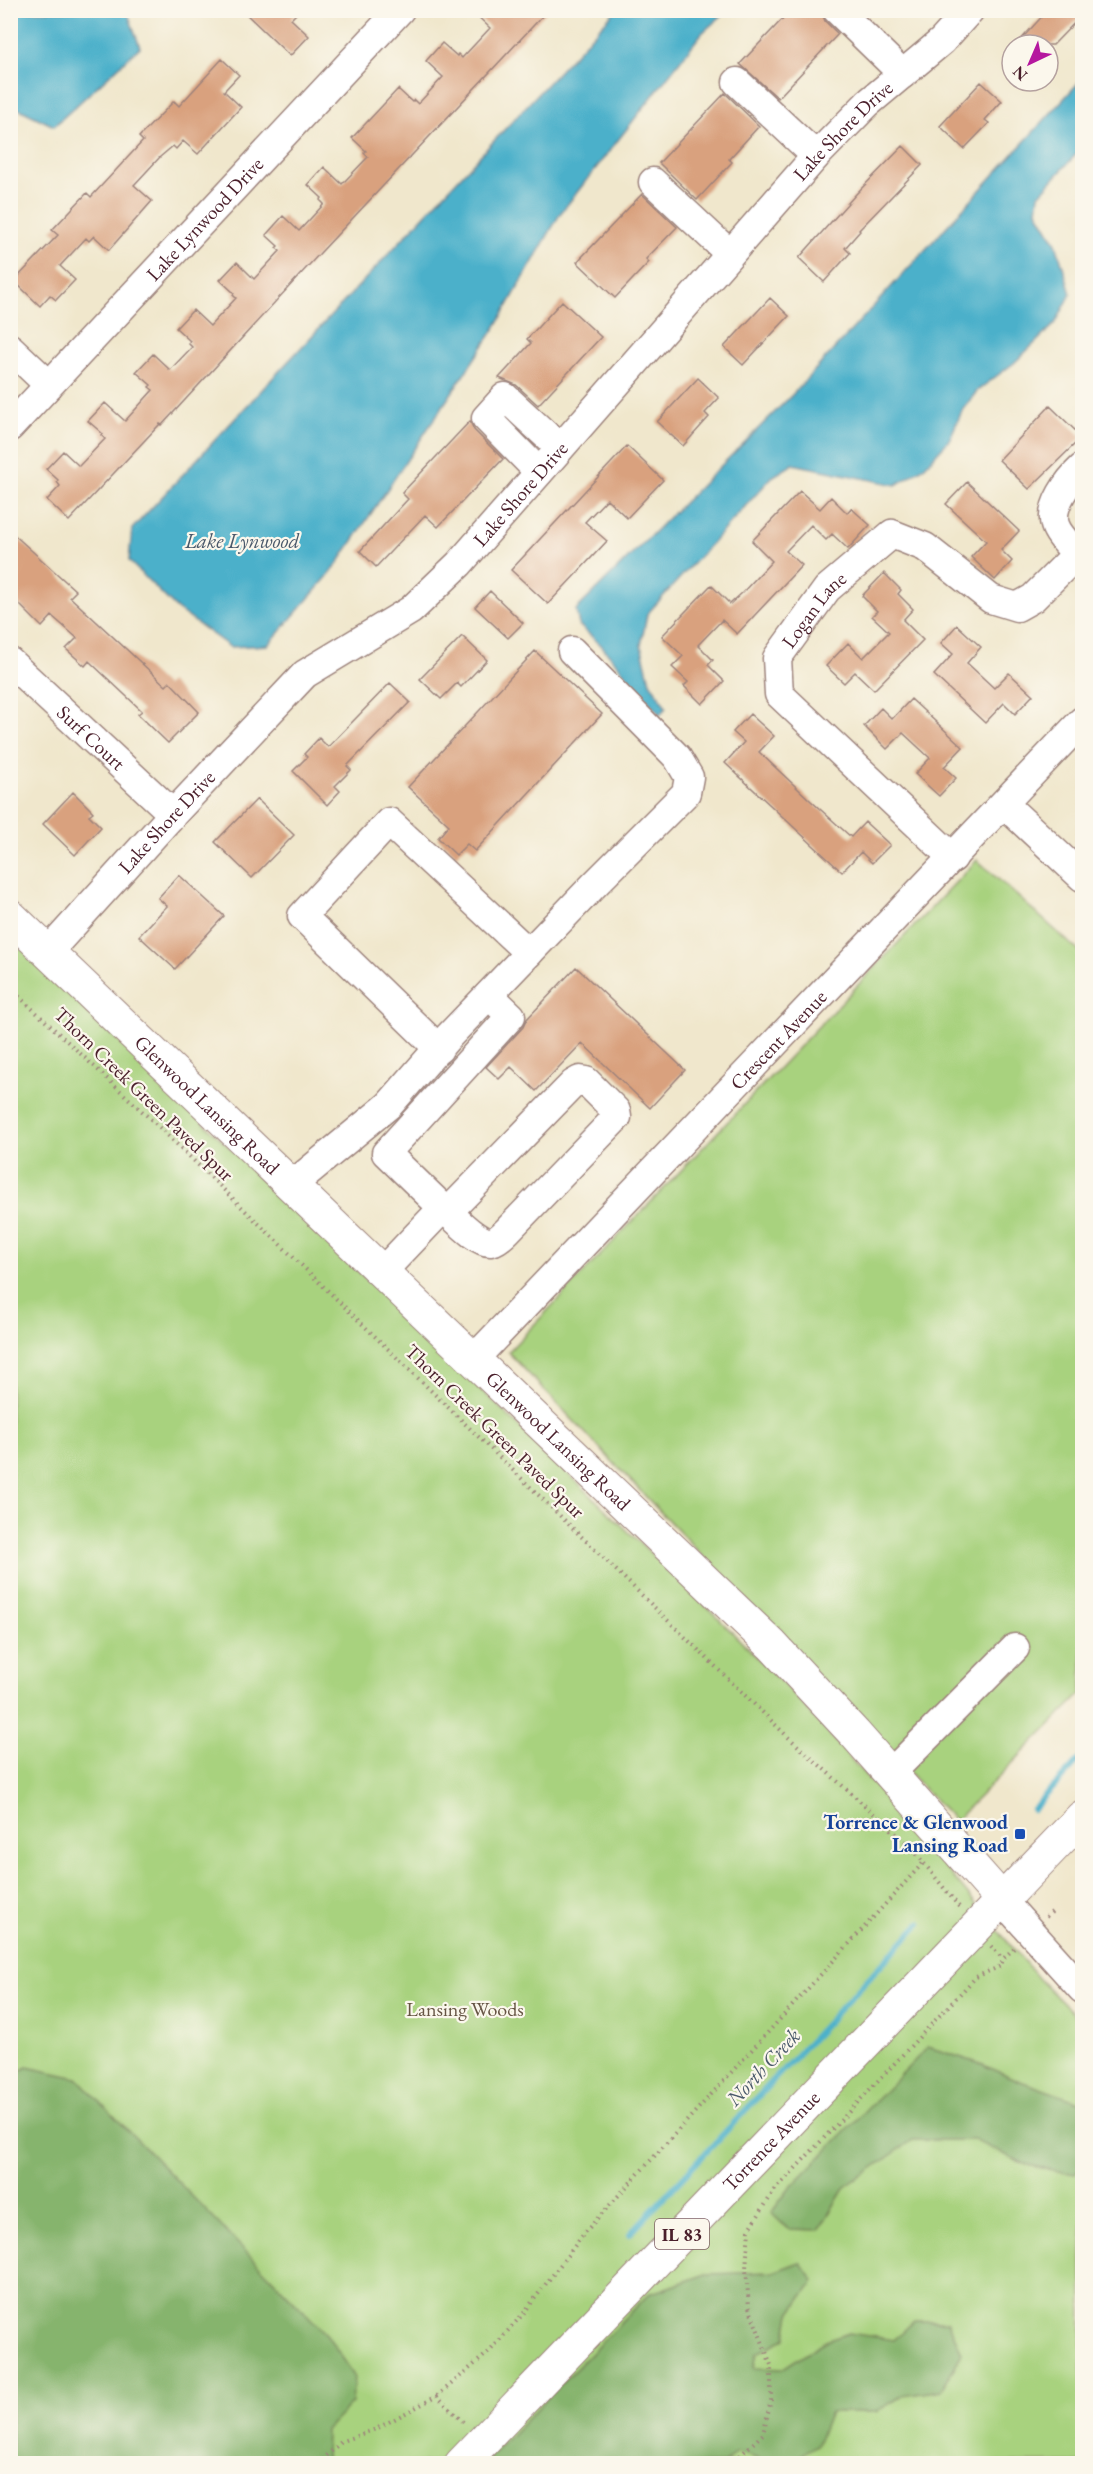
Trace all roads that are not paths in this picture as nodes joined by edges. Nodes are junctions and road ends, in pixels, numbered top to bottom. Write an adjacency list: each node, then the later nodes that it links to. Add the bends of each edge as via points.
1 (837, 10): 4 (street)
2 (970, 10): 4 (street, Lake Shore Drive, via 942,41)
3 (393, 13): 10 (street, Lake Lynwood Drive)
4 (903, 74): 6 (street, Lake Shore Drive)
5 (737, 82): 6 (street)
6 (816, 156): 8 (street, Lake Shore Drive)
7 (653, 182): 8 (street)
8 (730, 254): 12 (street, Lake Shore Drive)
9 (10, 348): 10 (street)
10 (50, 385): 11 (street, Lake Lynwood Drive)
11 (10, 427)
12 (560, 448): 14 (street, Lake Shore Drive); 14 (street, via 505,397 486,418)
13 (1083, 468): 15 (street, Logan Lane, via 1063,492 1053,512 1055,526)
14 (539, 472): 20 (street, Lake Shore Drive, via 459,564 411,610 305,674)
15 (1080, 552): 21 (street, Logan Lane, via 1033,598 1017,607 991,598 925,547 892,534 827,589 777,658 779,694)
16 (572, 651): 25 (street, via 677,757 689,777 686,793)
17 (10, 662): 20 (street, Surf Court)
18 (1083, 721): 19 (street, Crescent Avenue)
19 (1004, 804): 21 (street, Crescent Avenue); 22 (street)
20 (173, 814): 24 (street, Lake Shore Drive)
21 (953, 858): 31 (street, Crescent Avenue)
22 (1083, 876)
23 (10, 916): 24 (main road, Glenwood Lansing Road)
24 (48, 952): 28 (main road, Glenwood Lansing Road)
25 (529, 953): 26 (street); 27 (street, via 389,822 302,916)
26 (489, 995): 27 (street); 29 (street, via 511,1016 386,1153)
27 (439, 1048): 28 (street, via 389,1104)
28 (292, 1185): 30 (main road, Glenwood Lansing Road)
29 (446, 1210): 29 (street, via 480,1240 496,1240 617,1117 616,1111 586,1082 573,1084); 30 (street)
30 (382, 1272): 31 (main road, Glenwood Lansing Road)
31 (474, 1359): 33 (main road, Glenwood Lansing Road, via 772,1646)
32 (1016, 1648): 33 (street)
33 (891, 1773): 35 (main road, Glenwood Lansing Road)
34 (1083, 1817): 35 (main road, Torrence Avenue / IL 83)
35 (1002, 1900): 36 (street, Glenwood Lansing Road); 37 (main road, Torrence Avenue / IL 83)
36 (1083, 1989)
37 (462, 2463)

